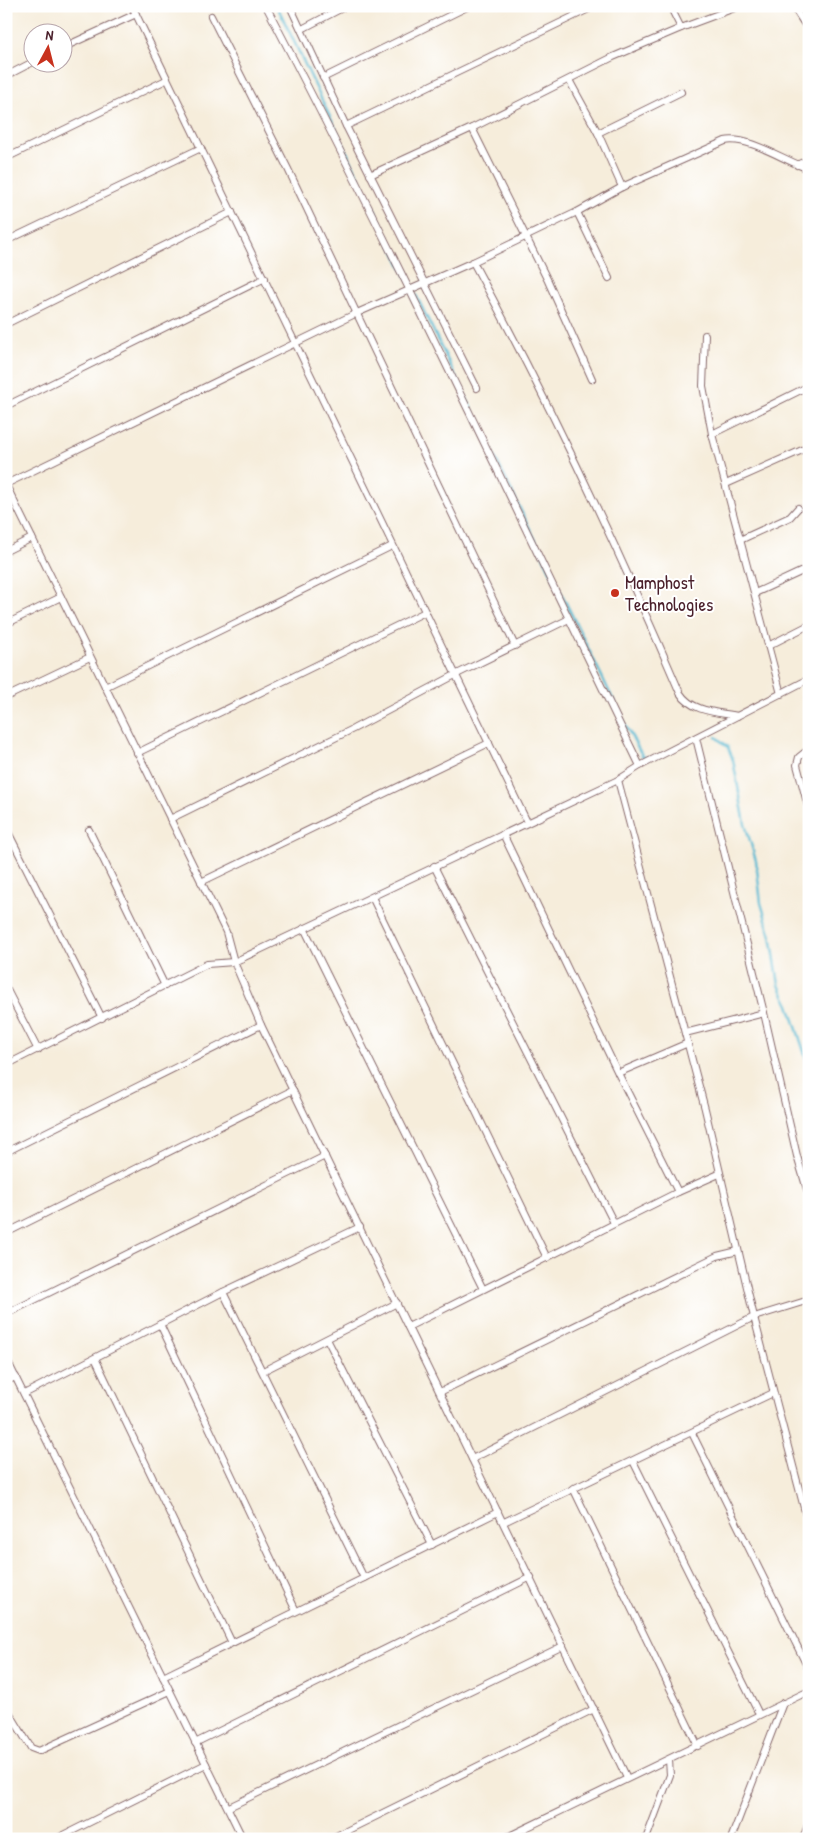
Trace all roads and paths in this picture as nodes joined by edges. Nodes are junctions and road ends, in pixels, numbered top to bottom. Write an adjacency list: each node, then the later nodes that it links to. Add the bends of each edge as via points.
1 (132, 6): 10 (street)
2 (266, 6): 40 (street)
3 (290, 6): 13 (street)
4 (346, 6): 13 (street)
5 (469, 6): 18 (street)
6 (595, 6): 22 (street)
7 (670, 6): 12 (street)
8 (793, 6): 14 (street)
9 (737, 7): 12 (street)
10 (136, 14): 15 (street); 19 (street)
11 (211, 16): 41 (street)
12 (681, 28): 20 (street)
13 (302, 29): 18 (street)
14 (809, 31)
15 (72, 43)
16 (22, 68): 17 (street)
17 (6, 76)
18 (323, 78): 22 (street)
19 (166, 80): 25 (street); 26 (street)
20 (569, 80): 23 (street); 24 (street)
21 (681, 92): 24 (street)
22 (346, 126): 30 (street)
23 (472, 128): 30 (street); 34 (street)
24 (598, 134): 31 (street)
25 (201, 148): 32 (street); 35 (street)
26 (6, 158)
27 (809, 159): 28 (street)
28 (796, 164): 29 (street); 31 (street, via 735,139)
29 (809, 169)
30 (370, 175): 39 (street)
31 (622, 187): 33 (street)
32 (232, 212): 37 (street); 42 (street)
33 (577, 212): 34 (street); 38 (street)
34 (524, 237): 36 (street); 45 (street, via 548,281)
35 (6, 241)
36 (473, 262): 39 (street); 73 (street, via 537,384 643,607 680,693 692,706)
37 (265, 278): 44 (street); 48 (street)
38 (609, 278)
39 (424, 283): 40 (street); 47 (street)
40 (410, 290): 41 (street); 62 (street)
41 (357, 313): 44 (street); 65 (street)
42 (6, 324)
43 (705, 335): 49 (street, via 703,386)
44 (295, 344): 52 (street); 56 (street)
45 (592, 379)
46 (809, 386): 49 (street)
47 (476, 388)
48 (6, 406)
49 (712, 434): 51 (street)
50 (809, 447): 51 (street)
51 (726, 484): 55 (street)
52 (6, 485): 54 (street)
53 (798, 508): 55 (street, via 790,518)
54 (32, 538): 57 (street); 60 (street)
55 (740, 540): 59 (street)
56 (392, 546): 61 (street); 70 (street)
57 (6, 551)
58 (809, 568): 59 (street)
59 (755, 593): 66 (street)
60 (61, 597): 63 (street); 67 (street)
61 (425, 612): 68 (street); 77 (street)
62 (569, 619): 65 (street); 78 (street)
63 (6, 624)
64 (809, 625): 66 (street)
65 (515, 646): 68 (street)
66 (768, 646): 71 (street)
67 (90, 656): 70 (street); 72 (street)
68 (457, 674): 75 (street); 81 (street, via 354,729)
69 (809, 679): 71 (street)
70 (105, 687): 77 (street)
71 (781, 694): 73 (street)
72 (6, 697)
73 (737, 716): 74 (street)
74 (696, 738): 78 (street); 93 (street)
75 (489, 743): 82 (street); 87 (street)
76 (809, 749): 80 (street, via 799,756 797,765)
77 (137, 752): 81 (street)
78 (640, 766): 79 (street)
79 (618, 780): 82 (street); 96 (street)
80 (809, 810)
81 (170, 819): 87 (street)
82 (527, 822): 85 (street)
83 (6, 828): 94 (street)
84 (89, 830): 91 (street)
85 (503, 834): 86 (street); 100 (street)
86 (434, 866): 88 (street); 107 (street)
87 (201, 882): 90 (street, via 226,932)
88 (372, 897): 89 (street); 111 (street)
89 (304, 928): 90 (street); 112 (street)
90 (234, 962): 91 (street, via 207,964); 95 (street)
91 (165, 986): 94 (street)
92 (6, 988): 98 (street)
93 (764, 1013): 96 (street); 106 (street)
94 (102, 1018): 98 (street)
95 (261, 1025): 101 (street); 102 (street)
96 (685, 1033): 97 (street)
97 (688, 1043): 100 (street); 104 (street)
98 (38, 1050): 99 (street)
99 (6, 1065)
100 (618, 1073): 105 (street)
101 (292, 1090): 103 (street); 109 (street)
102 (6, 1152)
103 (325, 1156): 108 (street); 116 (street)
104 (719, 1174): 105 (street); 110 (street)
105 (678, 1192): 107 (street)
106 (809, 1196)
107 (614, 1223): 111 (street)
108 (360, 1227): 113 (street); 115 (street)
109 (6, 1233)
110 (738, 1251): 117 (street); 126 (street, via 717,1256)
111 (547, 1258): 112 (street)
112 (483, 1289): 119 (street)
113 (223, 1292): 118 (street); 123 (street)
114 (809, 1300): 117 (street)
115 (397, 1304): 119 (street); 120 (street)
116 (6, 1314)
117 (754, 1317): 127 (street); 130 (street)
118 (160, 1324): 122 (street); 139 (street)
119 (408, 1328): 126 (street)
120 (327, 1339): 123 (street); 136 (street)
121 (6, 1358): 124 (street)
122 (95, 1358): 128 (street); 140 (street)
123 (263, 1371): 138 (street)
124 (16, 1377): 125 (street); 128 (street)
125 (6, 1381)
126 (440, 1392): 130 (street)
127 (773, 1393): 129 (street); 135 (street)
128 (24, 1394): 143 (street)
129 (692, 1433): 131 (street); 142 (street)
130 (472, 1459): 133 (street)
131 (632, 1461): 132 (street); 149 (street)
132 (573, 1488): 134 (street); 151 (street)
133 (498, 1512): 134 (street); 136 (street)
134 (504, 1522): 137 (street)
135 (809, 1527)
136 (432, 1545): 138 (street)
137 (531, 1577): 141 (street); 150 (street)
138 (364, 1578): 139 (street)
139 (296, 1611): 140 (street)
140 (232, 1643): 143 (street)
141 (563, 1646): 148 (street); 155 (street)
142 (809, 1670)
143 (163, 1678): 144 (street)
144 (170, 1691): 147 (street, via 39,1751 31,1748); 150 (street)
145 (809, 1691): 146 (street)
146 (783, 1703): 149 (street); 162 (street)
147 (6, 1707)
148 (594, 1709): 154 (street); 159 (street)
149 (759, 1714): 151 (street)
150 (195, 1743): 153 (street)
151 (698, 1746): 152 (street)
152 (669, 1760): 154 (street); 161 (street, via 670,1775)
153 (206, 1764): 155 (street); 157 (street)
154 (627, 1778): 160 (street)
155 (229, 1807): 158 (street)
156 (809, 1822): 163 (street)
157 (56, 1839)
158 (243, 1839)
159 (330, 1839)
160 (503, 1839)
161 (646, 1839)
162 (731, 1839)
163 (803, 1839)

